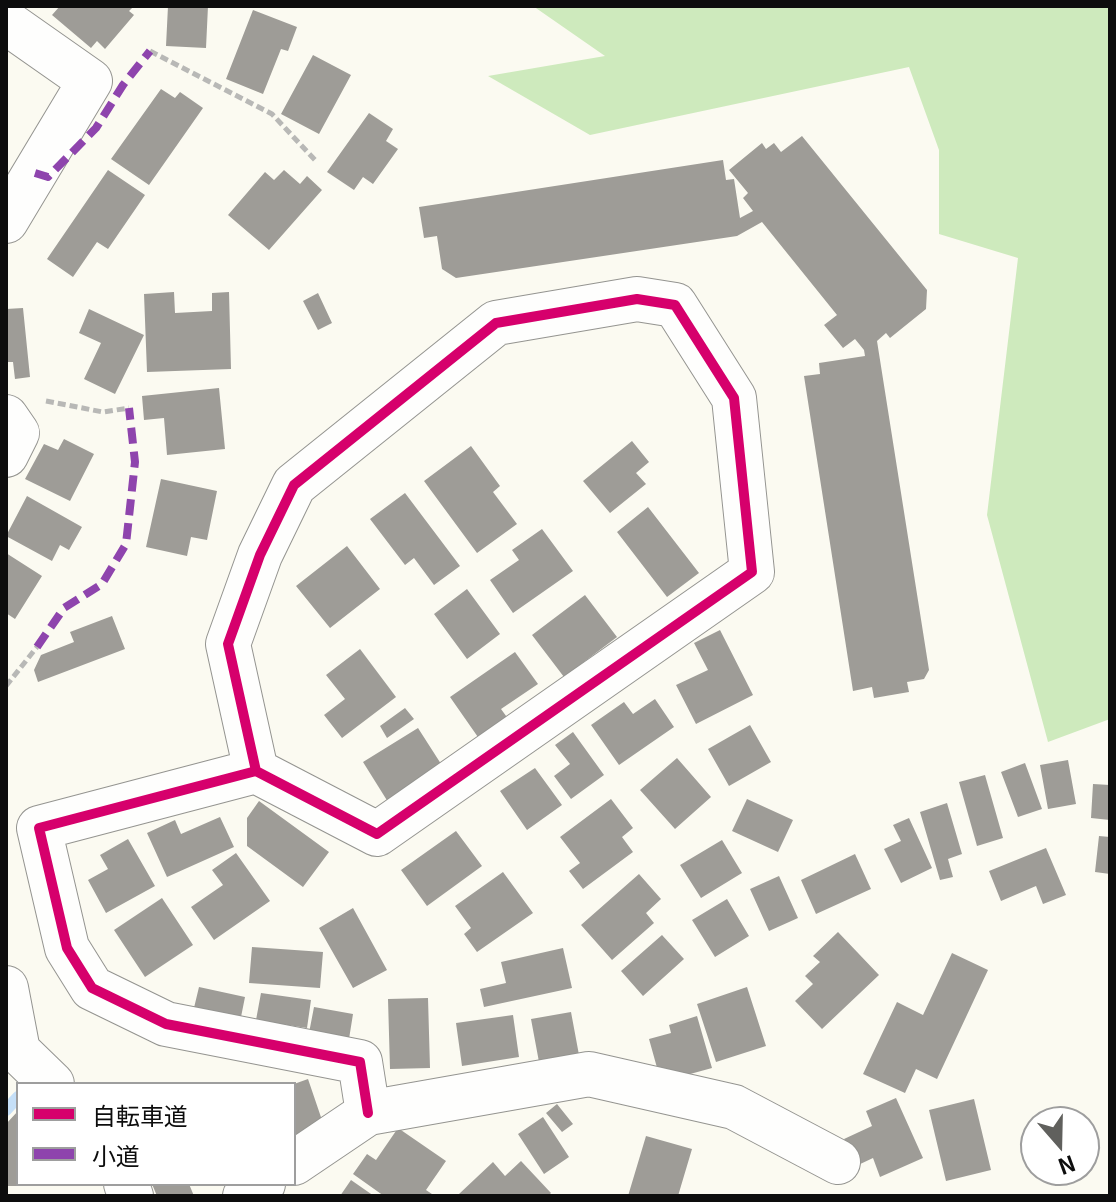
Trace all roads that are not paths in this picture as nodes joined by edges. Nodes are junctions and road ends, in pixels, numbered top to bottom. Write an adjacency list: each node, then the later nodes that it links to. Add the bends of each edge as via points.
1 (6, 22): 2 (street, via 90,81)
2 (6, 221)
3 (20, 408): 4 (street, via 17,433)
4 (6, 455)
5 (256, 771): 5 (street, via 228,644 260,555 294,485 496,323 637,299 675,305 734,398 752,572 377,834); 9 (street, via 39,828 67,948 92,988 166,1024 360,1062)
6 (6, 988): 7 (street)
7 (12, 1057): 8 (street)
8 (49, 1082)
9 (368, 1113): 10 (street); 11 (street, via 589,1074 734,1107)
10 (296, 1162)
11 (838, 1162)

